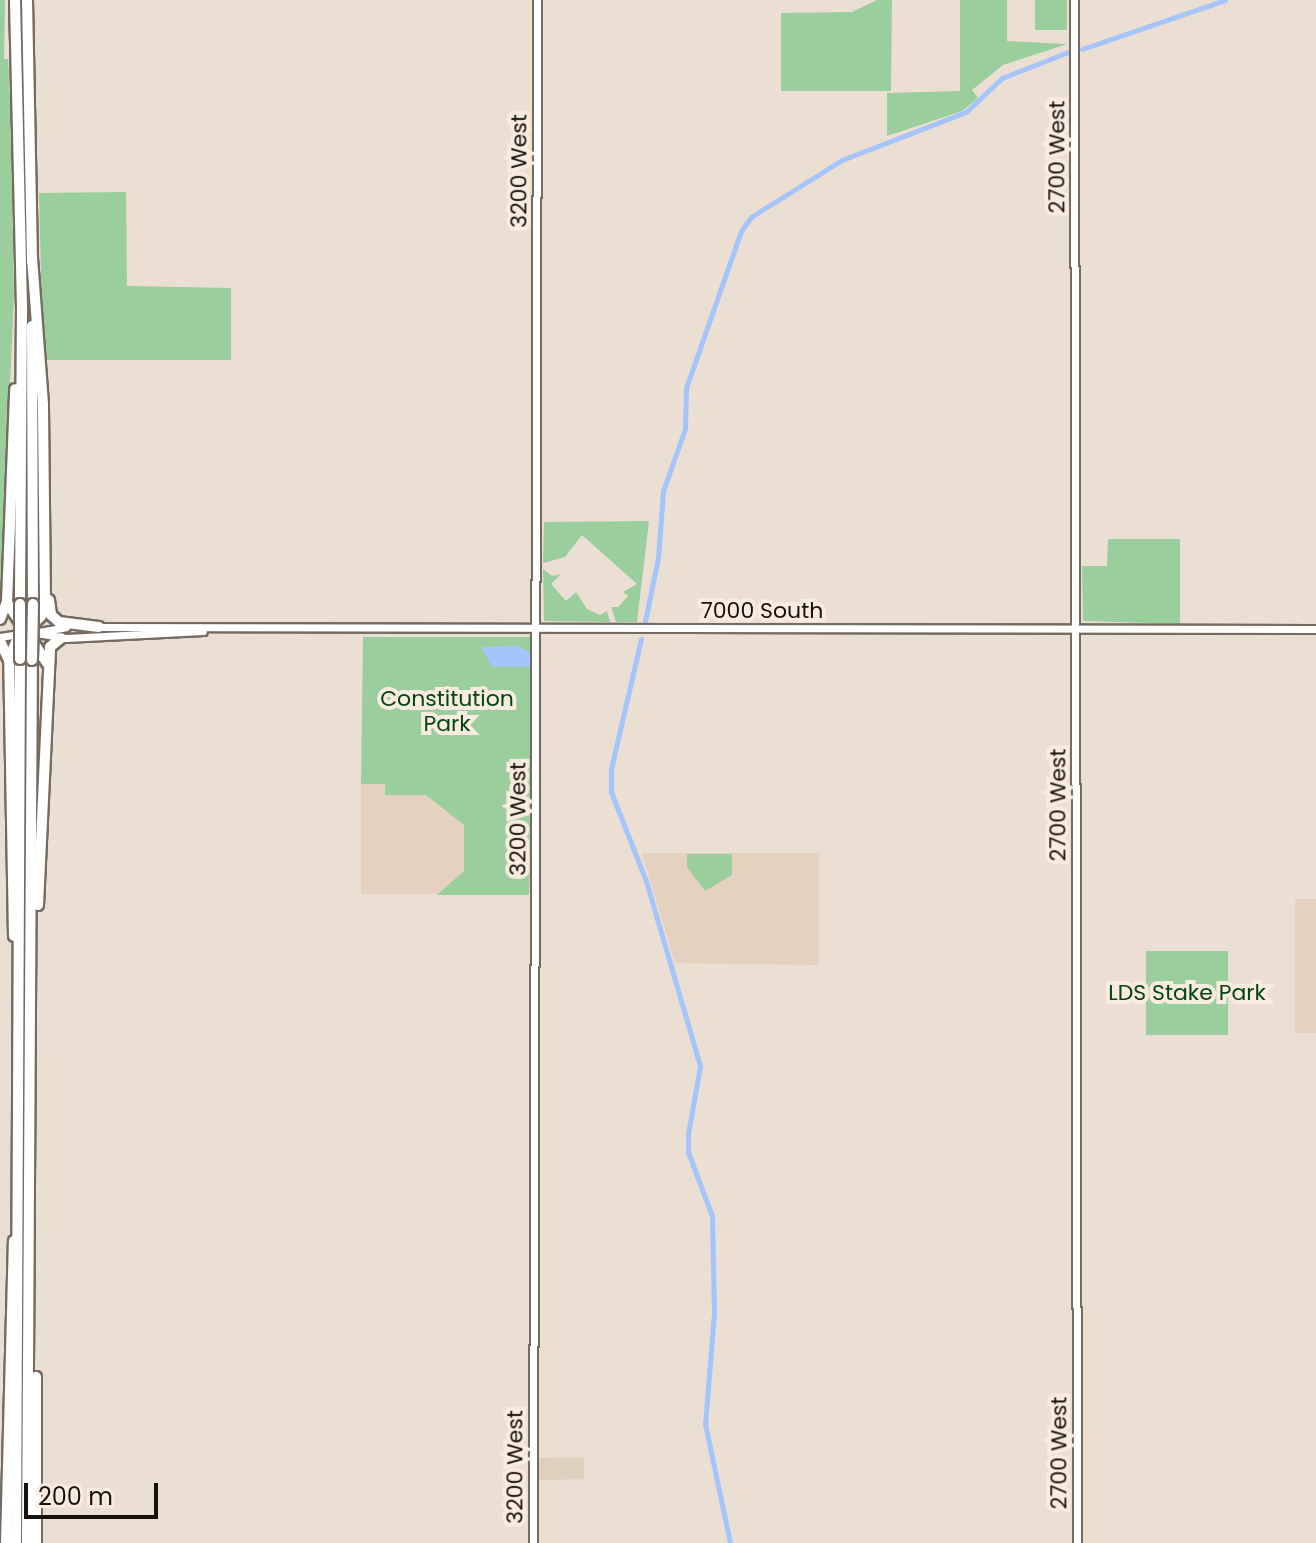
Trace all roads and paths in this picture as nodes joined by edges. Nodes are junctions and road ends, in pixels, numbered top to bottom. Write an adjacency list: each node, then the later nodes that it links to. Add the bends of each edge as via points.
1 (14, 0): 6 (highway)
2 (27, 0): 5 (highway)
3 (537, 0): 14 (main road, 3200 West)
4 (1074, 0): 12 (main road, 2700 West)
5 (32, 256): 7 (highway, via 43,404); 21 (highway, bridge)
6 (22, 323): 8 (highway, via 12,420); 19 (highway, bridge)
7 (45, 582): 10 (highway, via 55,619); 16 (highway, via 43,612)
8 (7, 599): 9 (highway); 16 (highway)
9 (0, 619)
10 (99, 627): 11 (main road, 7000 South); 15 (main road, 7000 South)
11 (207, 629): 14 (main road, 7000 South); 18 (main road, 7000 South)
12 (1076, 629): 13 (main road, 7000 South); 14 (main road, 7000 South); 29 (main road, 2700 West)
13 (1316, 629)
14 (537, 630): 28 (main road, 3200 West)
15 (39, 632): 16 (main road, 7000 South); 18 (main road, 7000 South)
16 (26, 633): 17 (main road, 7000 South); 19 (highway, via 12,648); 20 (highway, via 43,653)
17 (2, 635): 19 (highway)
18 (61, 638): 20 (highway, via 50,647)
19 (15, 660): 22 (highway)
20 (49, 672): 21 (highway)
21 (32, 955): 23 (highway)
22 (20, 1212): 24 (highway, via 10,1299); 25 (highway)
23 (30, 1284): 26 (highway); 27 (highway, via 36,1353)
24 (6, 1543)
25 (16, 1543)
26 (27, 1543)
27 (36, 1543)
28 (533, 1543)
29 (1077, 1543)

